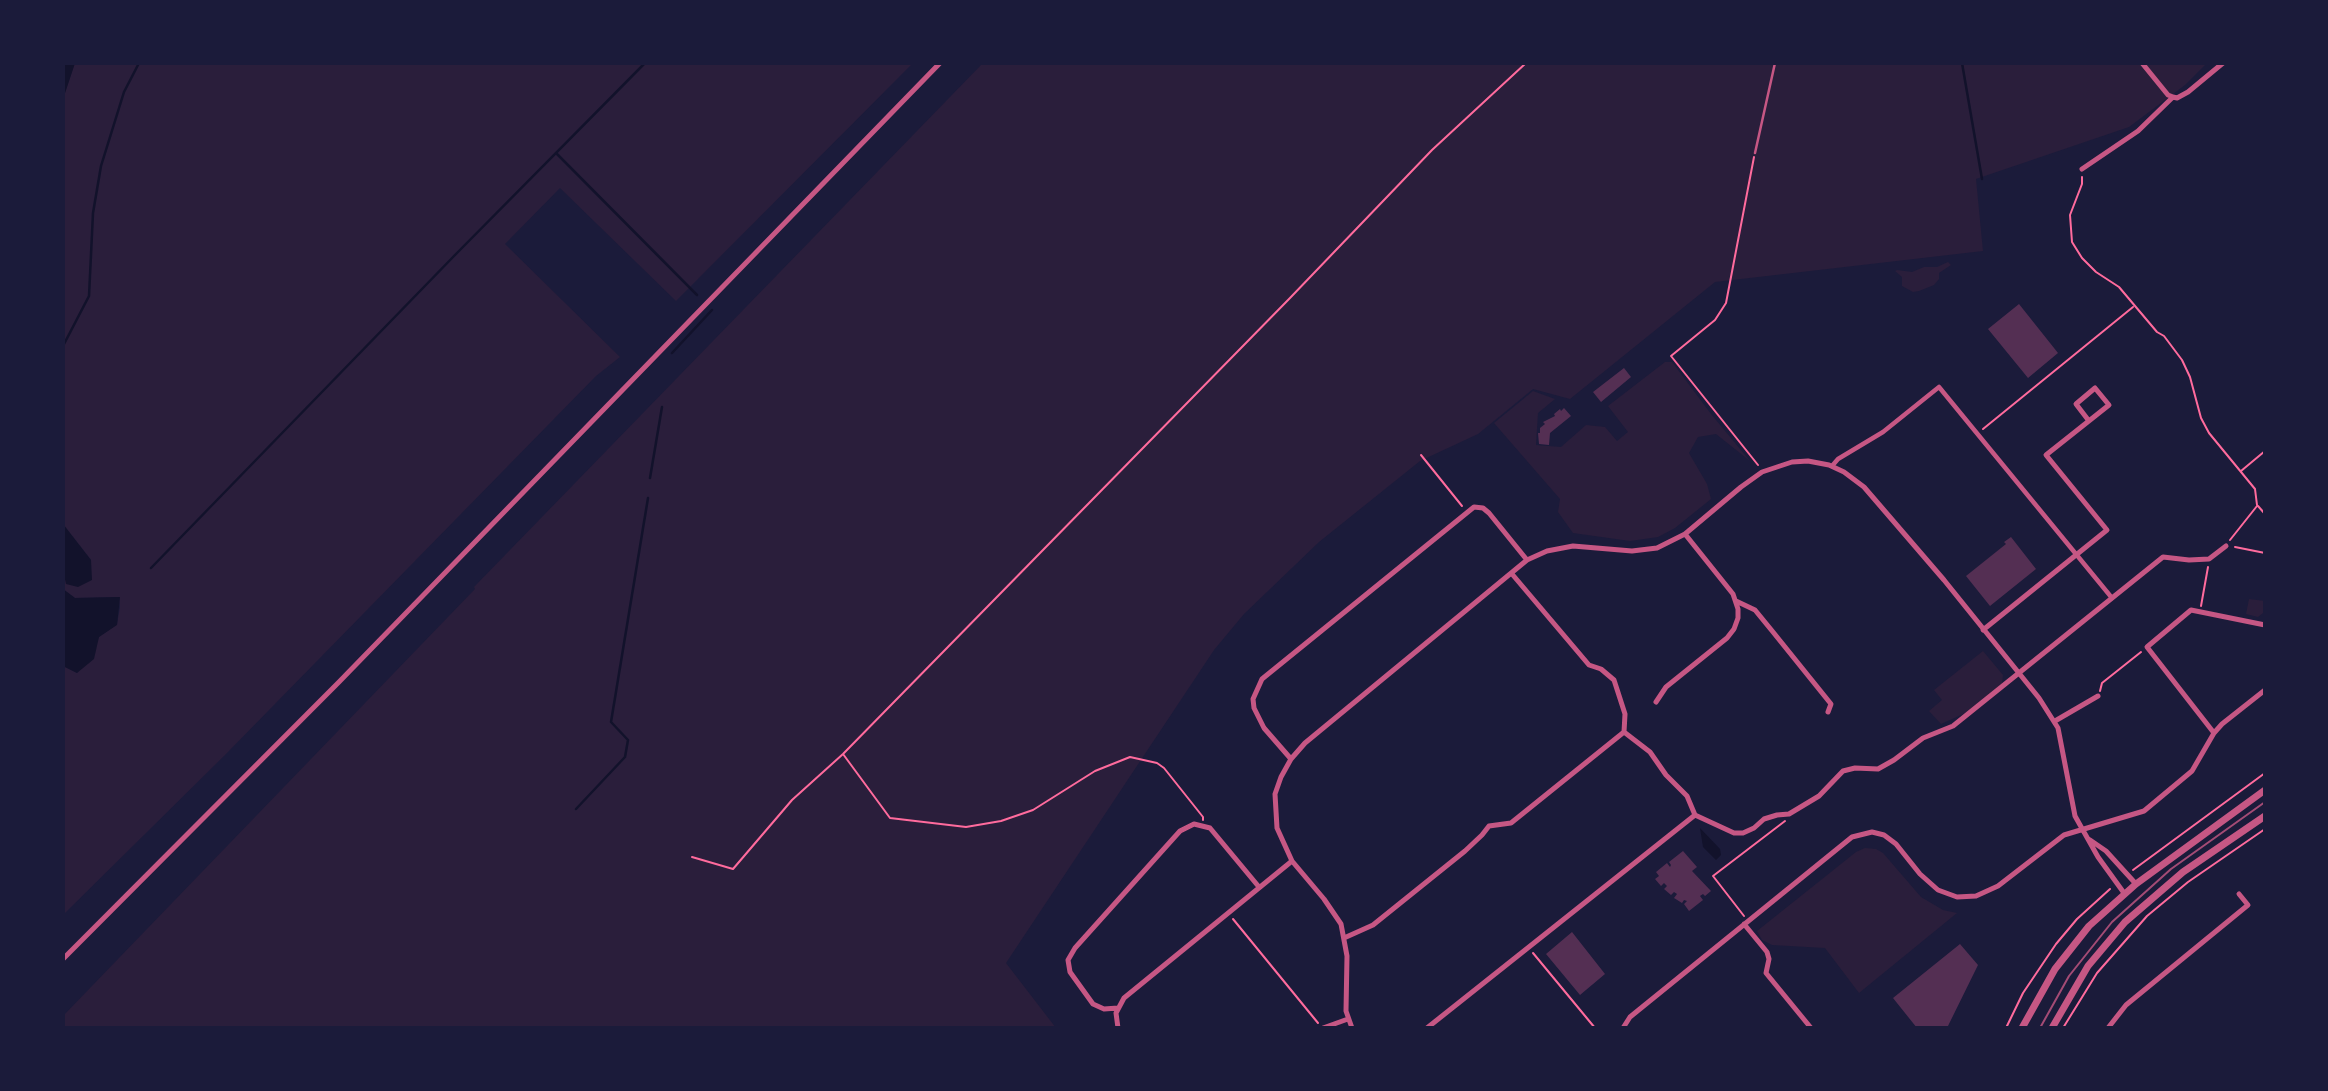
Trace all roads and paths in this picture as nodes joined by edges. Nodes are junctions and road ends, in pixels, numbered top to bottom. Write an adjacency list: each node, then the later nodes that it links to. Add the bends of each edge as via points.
1 (940, 63): 61 (street)
2 (1526, 63): 41 (path, via 1432,150)
3 (1774, 63): 7 (lane)
4 (2142, 63): 6 (street)
5 (2223, 63): 6 (street, via 2188,92)
6 (2173, 97): 8 (street, via 2138,131)
7 (1755, 153): 15 (path, via 1726,303 1715,320 1671,356)
8 (2082, 169): 9 (path, via 2082,184 2070,215 2072,242 2082,258 2119,287)
9 (2134, 306): 11 (path); 16 (path, via 2182,360 2205,425)
10 (2089, 421): 10 (street, via 2076,404 2095,388 2109,405); 23 (street, via 2046,455 2107,530)
11 (1977, 434): 14 (street, via 1939,387); 23 (street)
12 (2265, 451): 16 (path)
13 (1420, 455): 18 (path)
14 (1832, 466): 20 (street, via 1800,461 1770,468); 31 (street, via 1864,487)
15 (1760, 467)
16 (2240, 472): 17 (path, via 2255,489)
17 (2257, 505): 19 (path); 21 (path)
18 (1466, 511): 25 (street, via 1483,508); 42 (street, via 1258,684 1253,699 1258,718)
19 (2265, 514)
20 (1685, 534): 25 (street, via 1644,551 1573,546); 28 (street)
21 (2226, 546): 22 (path); 24 (street)
22 (2265, 553)
23 (2076, 555): 27 (street); 31 (street)
24 (2208, 559): 27 (street, via 2163,557); 29 (path)
25 (1527, 560): 26 (street)
26 (1512, 574): 39 (street, via 1589,665 1614,680 1625,713); 42 (street)
27 (2112, 598): 33 (street)
28 (1737, 601): 36 (street, via 1738,618 1727,638 1666,687); 37 (street, via 1755,610 1774,633 1831,704)
29 (2200, 611): 30 (street); 32 (street, via 2191,610)
30 (2265, 625)
31 (1983, 630): 33 (street)
32 (2147, 647): 35 (path, via 2102,683); 40 (street)
33 (2018, 674): 38 (street); 44 (street, via 1953,726 1923,738 1878,769 1843,771 1819,796)
34 (2265, 690): 40 (street)
35 (2098, 696): 38 (street)
36 (1656, 702)
37 (1828, 712)
38 (2055, 721): 48 (street, via 2071,802)
39 (1624, 732): 45 (street, via 1650,752 1687,796); 59 (street, via 1511,823 1489,826 1471,846 1373,925)
40 (2214, 733): 48 (street, via 2192,771 2144,811)
41 (843, 754): 47 (path, via 890,818 966,827 1001,821 1032,810 1095,771 1130,758 1164,768 1203,817); 51 (path, via 792,800 733,869)
42 (1290, 759): 52 (street, via 1277,785 1275,811)
43 (2265, 790): 53 (street)
44 (1789, 814): 45 (street, via 1764,819 1744,834); 58 (path, via 1779,828 1713,876 1745,917)
45 (1695, 815): 60 (street)
46 (2265, 816): 72 (street, via 2174,880 2125,922 2088,966)
47 (1203, 825): 54 (street, via 1216,833); 62 (street, via 1189,824 1180,831 1068,960 1070,972 1091,1000 1100,1008)
48 (2081, 828): 50 (street); 58 (street, via 2064,835 1998,886 1967,898 1938,890 1884,835 1859,834)
49 (2265, 829): 73 (path, via 2147,916 2097,973)
50 (2090, 840): 53 (street, via 2106,850); 55 (street)
51 (692, 857)
52 (1292, 861): 54 (street); 59 (street, via 1334,912)
53 (2136, 884): 55 (street)
54 (1259, 887): 57 (street)
55 (2124, 894): 71 (street, via 2066,954)
56 (2239, 894): 74 (street, via 2248,905 2126,1005)
57 (1228, 913): 62 (street, via 1140,984); 65 (path)
58 (1744, 924): 69 (street, via 1630,1017); 70 (street, via 1767,953 1766,973)
59 (1345, 938): 63 (street)
60 (1529, 948): 67 (street); 68 (path)
61 (63, 959)
62 (1118, 1008): 64 (street)
63 (1348, 1019): 65 (street); 66 (street)
64 (1118, 1028)
65 (1323, 1028)
66 (1352, 1028)
67 (1427, 1028)
68 (1595, 1028)
69 (1623, 1028)
70 (1811, 1028)
71 (2022, 1028)
72 (2052, 1028)
73 (2063, 1028)
74 (2108, 1028)

